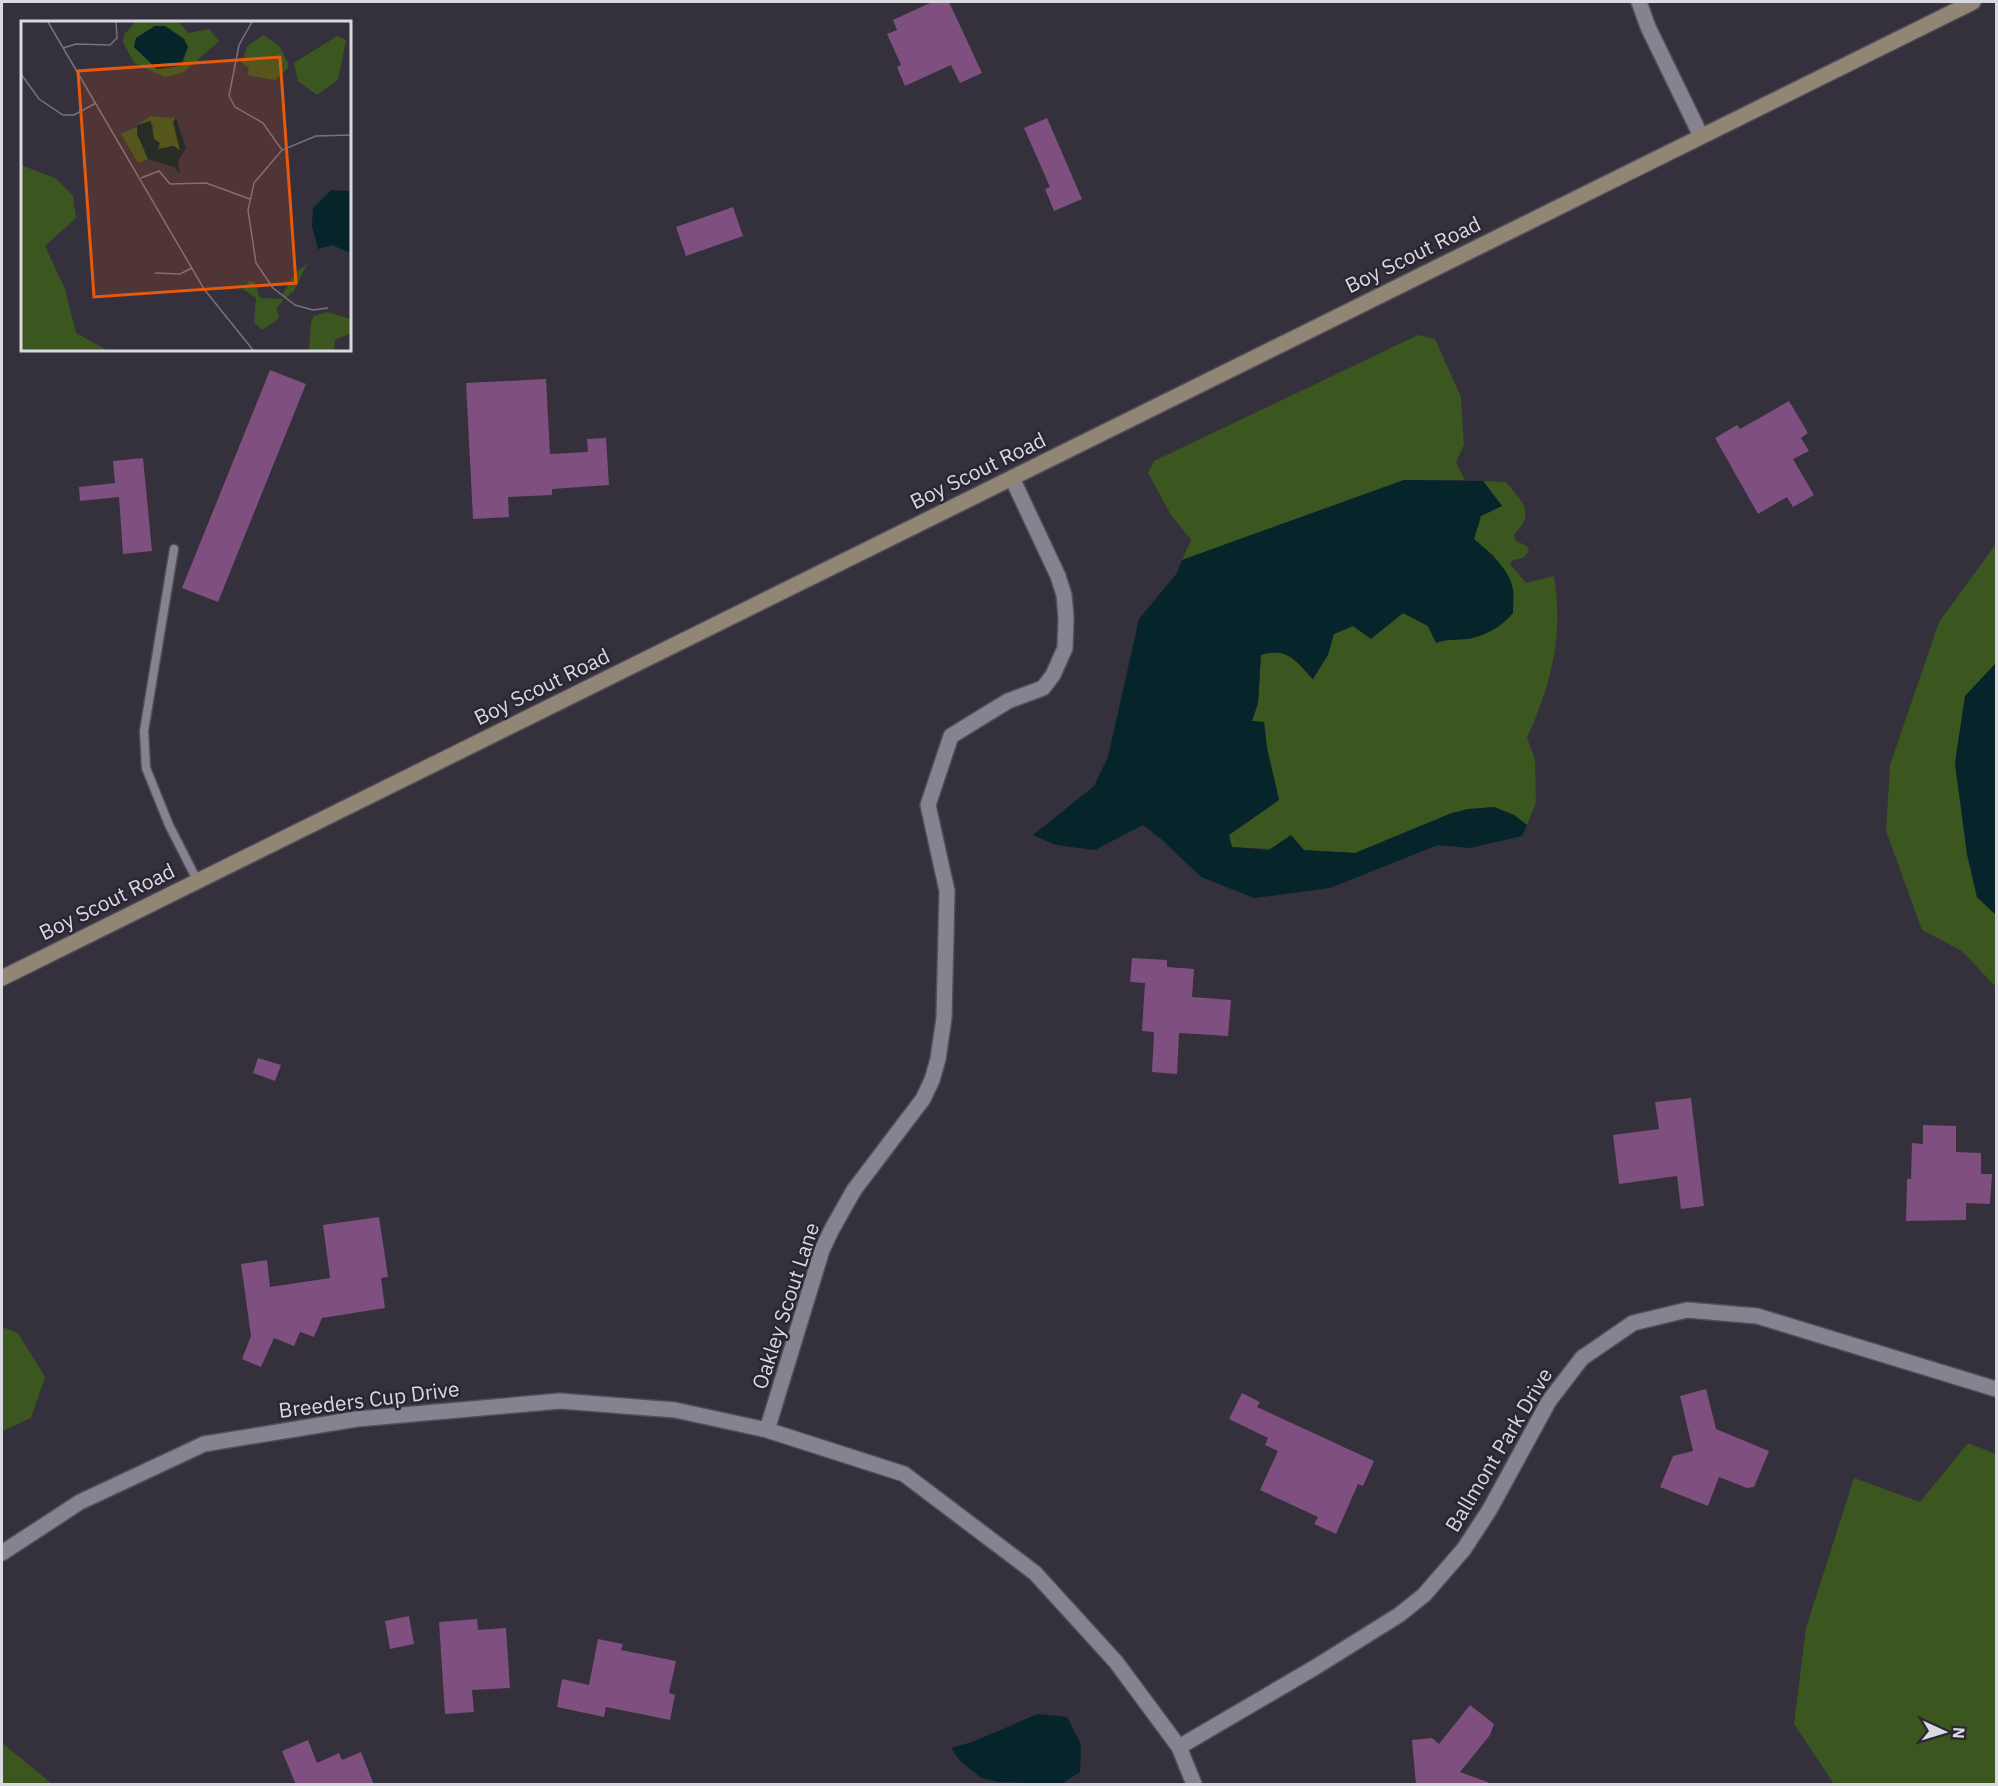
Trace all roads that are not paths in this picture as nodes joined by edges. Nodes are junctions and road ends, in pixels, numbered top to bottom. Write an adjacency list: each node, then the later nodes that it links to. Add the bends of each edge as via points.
1 (1639, 2): 3 (street)
2 (1973, 2): 3 (street, Boy Scout Road)
3 (1701, 136): 4 (street, Boy Scout Road)
4 (1012, 478): 6 (street, Boy Scout Road); 9 (street, Oakley Scout Lane, via 1064,595 1065,648 1043,688 1008,702 951,736 928,805 947,891 944,1018 938,1059 923,1099 854,1190 832,1228)
5 (174, 549): 6 (lane, via 144,731 146,768)
6 (197, 880): 7 (street, Boy Scout Road)
7 (2, 978)
8 (1996, 1389): 11 (street, Ballmont Park Drive, via 1757,1316 1687,1310 1633,1323 1582,1358 1550,1401 1464,1549 1425,1594 1323,1662)
9 (767, 1430): 10 (street, Breeders Cup Drive, via 675,1410 561,1401 357,1419 204,1444 80,1502); 11 (street, via 904,1474 1035,1573 1116,1662)
10 (2, 1553)
11 (1179, 1747): 12 (street)
12 (1194, 1785)

